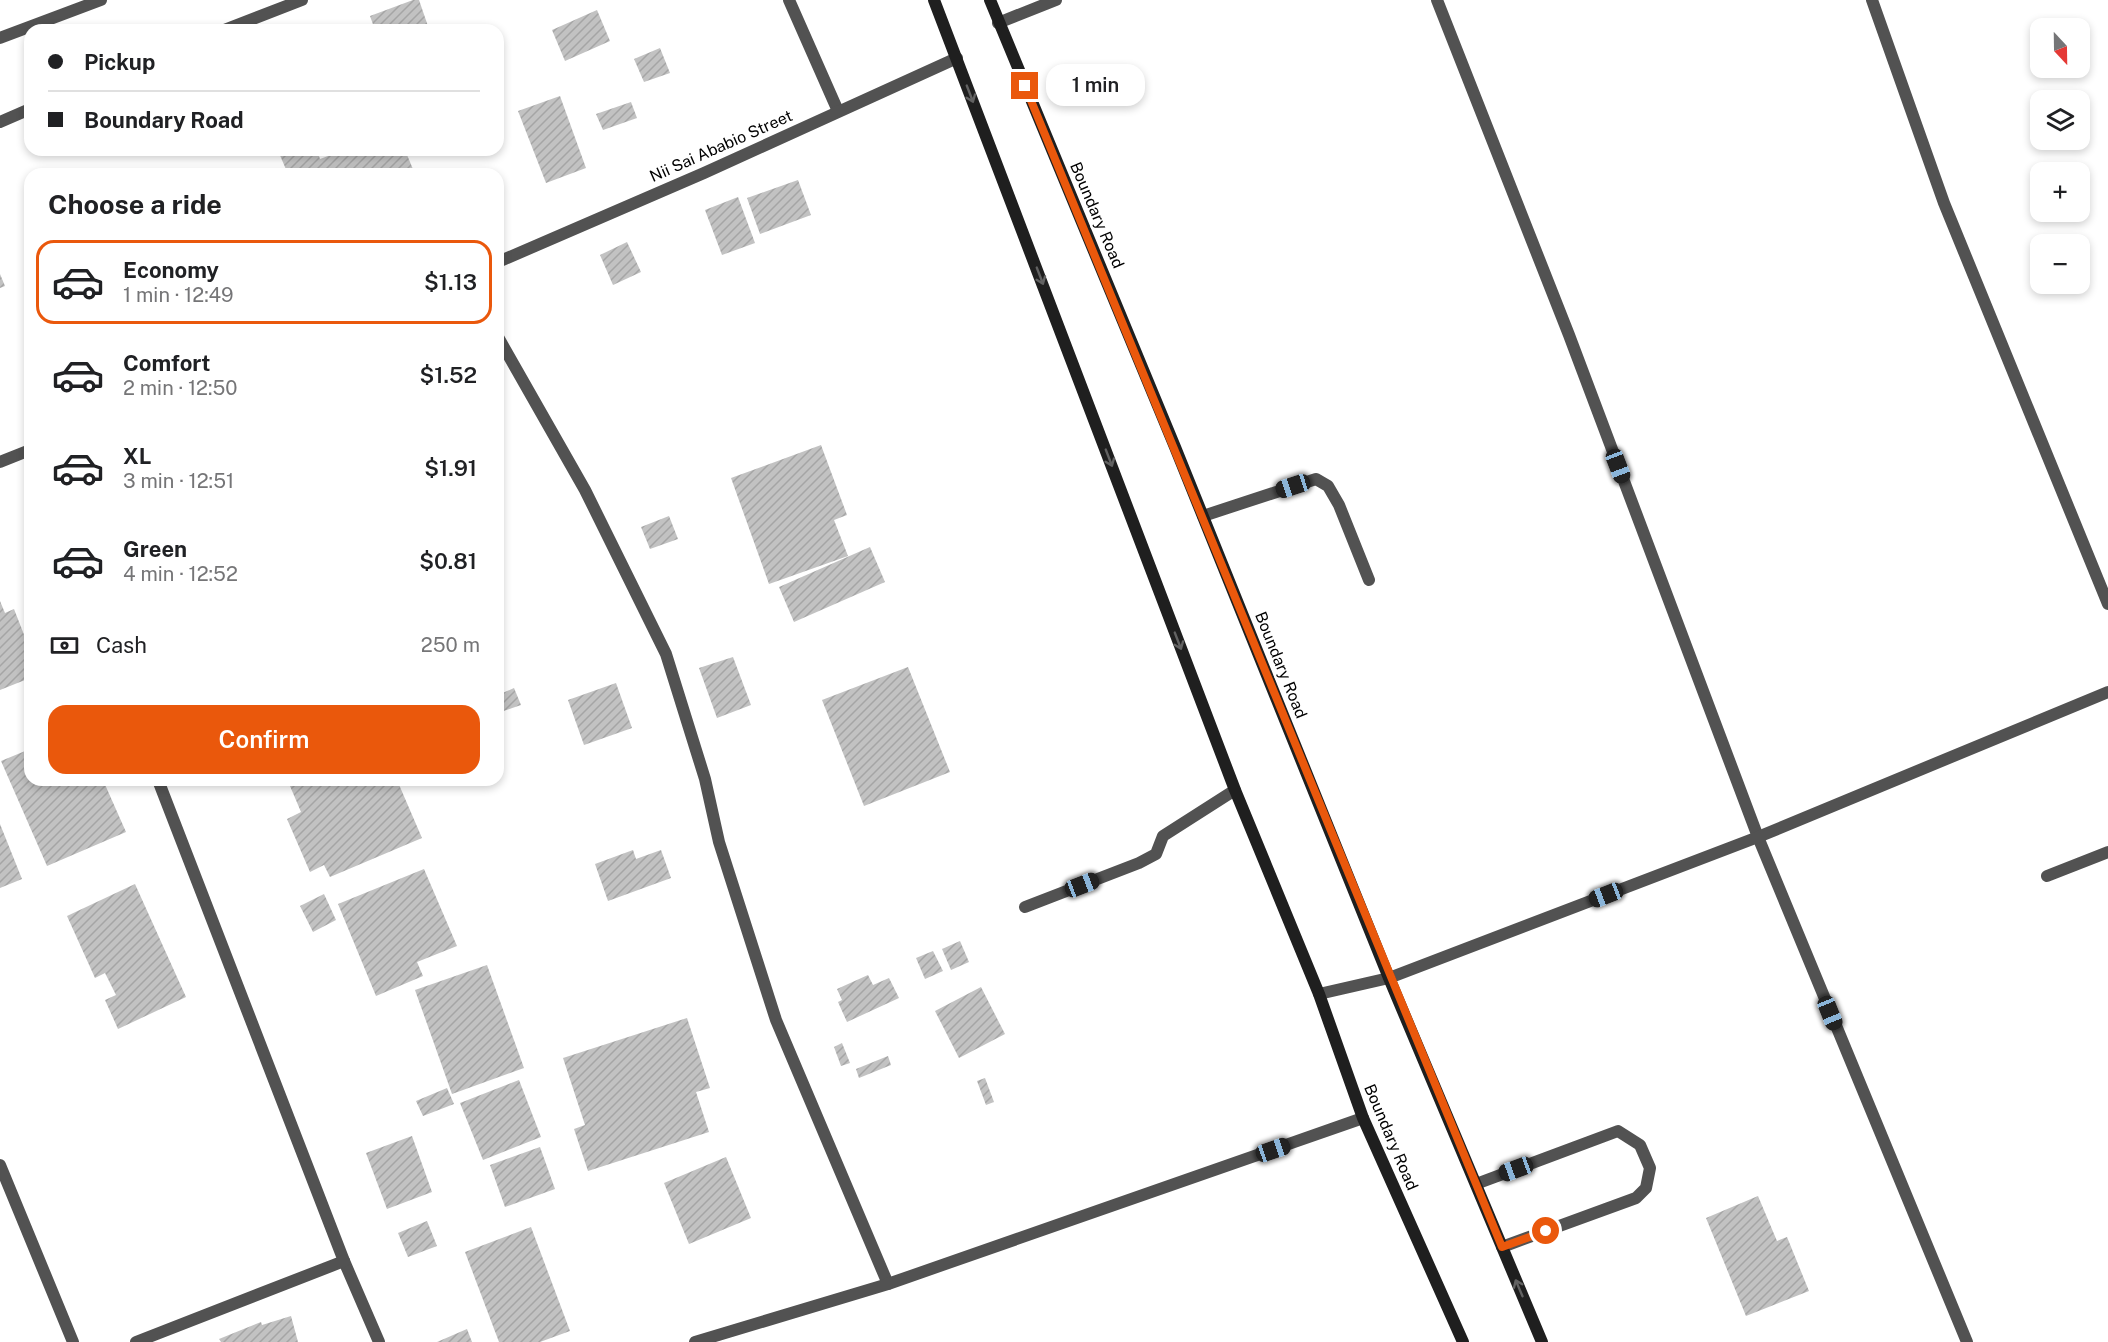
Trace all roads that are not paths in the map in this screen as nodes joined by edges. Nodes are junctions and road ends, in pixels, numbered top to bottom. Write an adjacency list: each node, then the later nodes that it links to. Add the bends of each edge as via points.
1 (101, 0): 10 (street)
2 (302, 0): 11 (street)
3 (789, 0): 15 (street)
4 (934, 0): 14 (main road, Boundary Road)
5 (990, 0): 9 (main road, Boundary Road)
6 (1056, 0): 9 (street)
7 (1437, 0): 28 (street, via 1569,335)
8 (1872, 0): 24 (street, via 1944,203)
9 (998, 22): 22 (main road, Boundary Road)
10 (37, 24)
11 (240, 24)
12 (24, 29): 13 (street)
13 (0, 38)
14 (957, 58): 15 (street, Nii Sai Ababio Street); 27 (main road, Boundary Road, one-way to 27)
15 (838, 111): 18 (street, Nii Sai Ababio Street)
16 (24, 112): 17 (street)
17 (0, 122)
18 (504, 259)
19 (504, 348): 39 (street, via 585,490 666,654 705,779 719,842 776,1020)
20 (24, 452): 21 (street)
21 (0, 462)
22 (1203, 516): 23 (street, via 1316,479 1328,486 1339,505); 32 (main road, Boundary Road)
23 (1369, 579)
24 (2108, 604)
25 (2108, 692): 28 (street)
26 (160, 786): 38 (street)
27 (1235, 790): 31 (street, via 1163,836 1156,854); 33 (main road, Boundary Road)
28 (1758, 837): 32 (street); 47 (street)
29 (2108, 852): 30 (street)
30 (2047, 876)
31 (1025, 907)
32 (1389, 978): 33 (street); 36 (main road, Boundary Road)
33 (1318, 994): 34 (main road, Boundary Road)
34 (1363, 1118): 39 (street); 45 (main road, Boundary Road)
35 (0, 1165): 41 (street)
36 (1476, 1184): 37 (main road, Boundary Road); 37 (street, via 1618,1131 1640,1145 1644,1153 1650,1168 1646,1188 1636,1198)
37 (1502, 1247): 46 (main road, Boundary Road, one-way to 37)
38 (344, 1261): 40 (street); 43 (street)
39 (888, 1284): 44 (street)
40 (162, 1337): 42 (street)
41 (73, 1342)
42 (136, 1342)
43 (379, 1342)
44 (695, 1342)
45 (1463, 1342)
46 (1542, 1342)
47 (1967, 1342)

